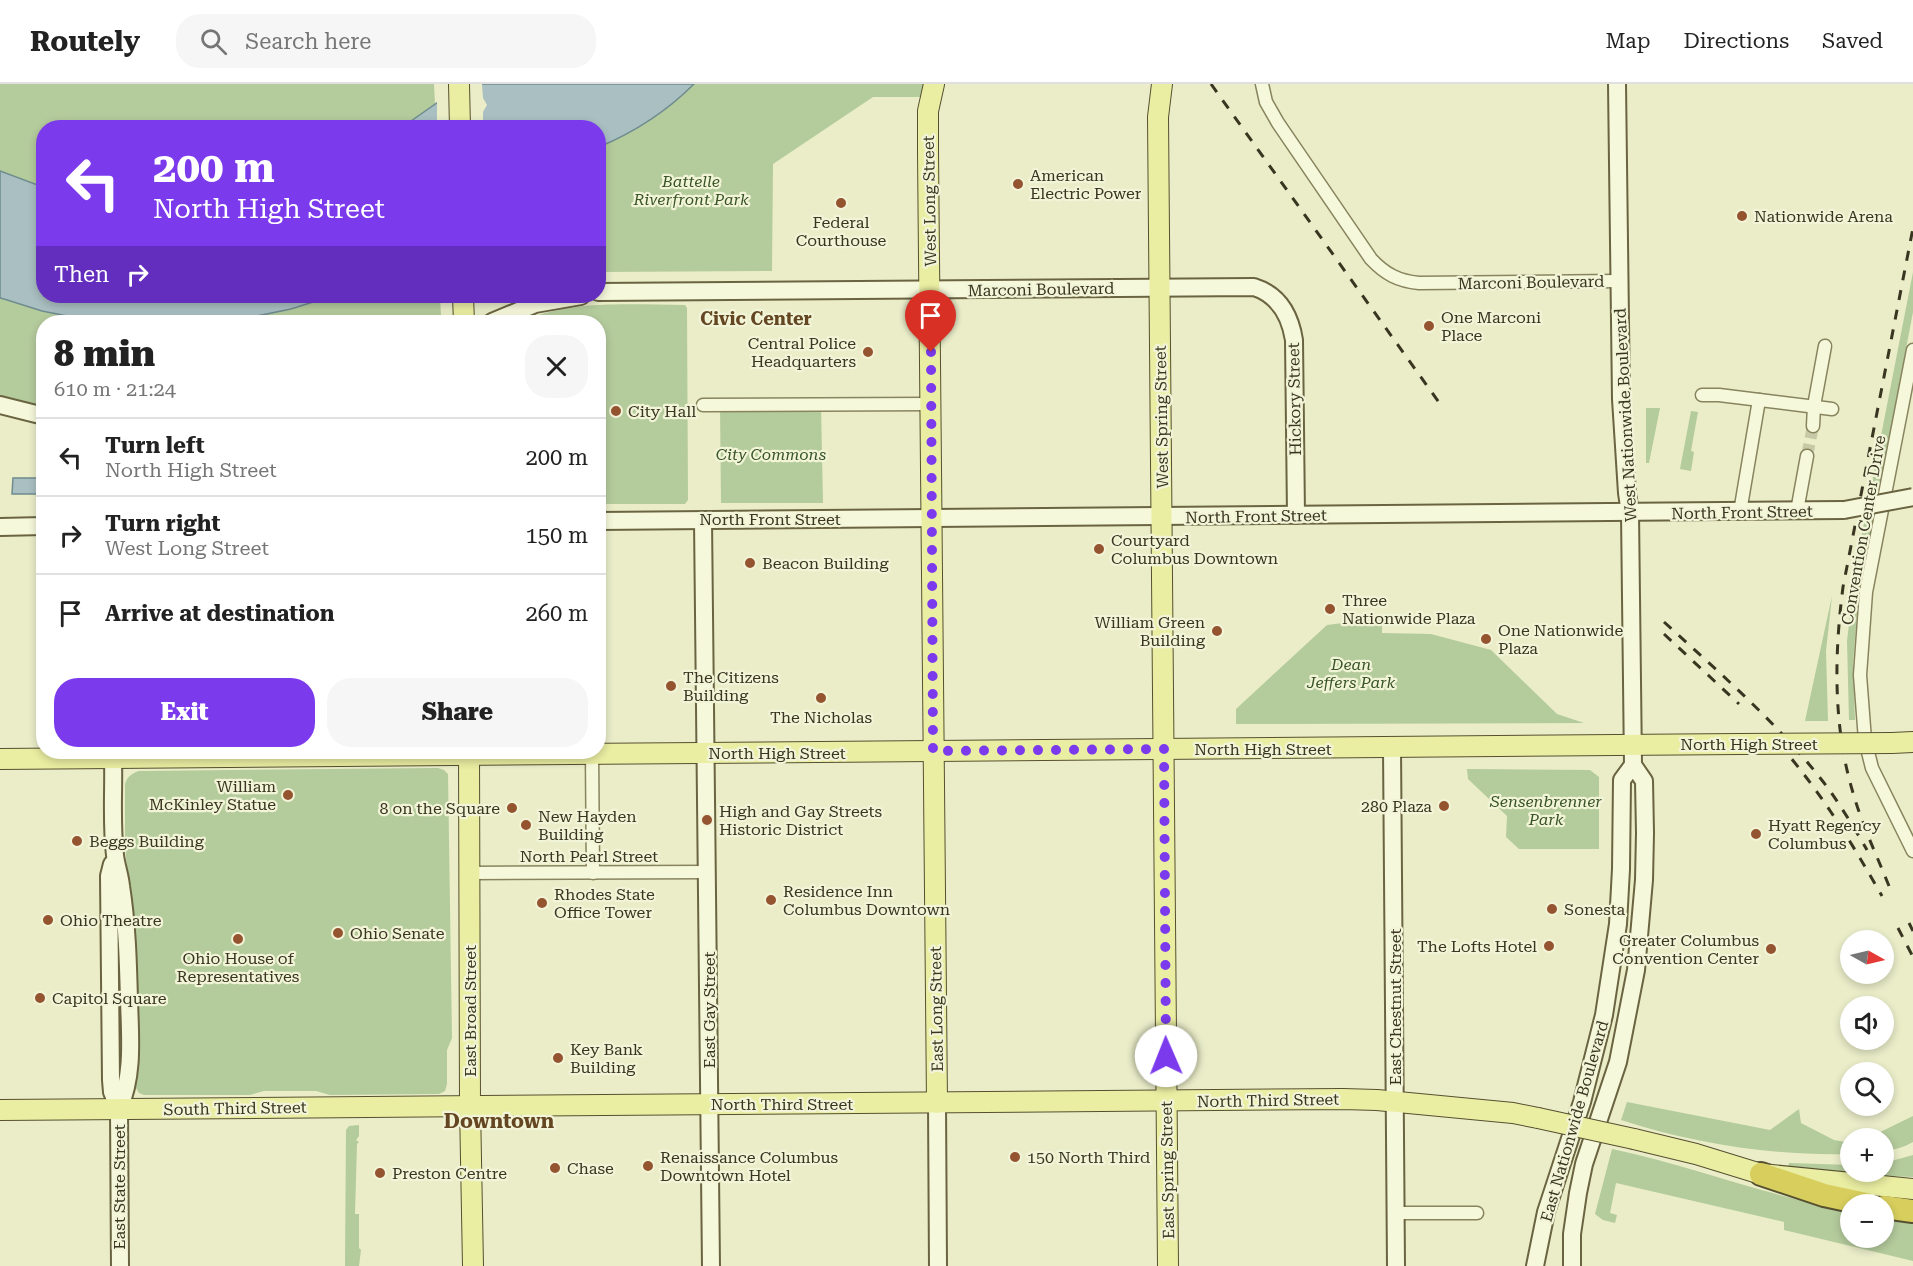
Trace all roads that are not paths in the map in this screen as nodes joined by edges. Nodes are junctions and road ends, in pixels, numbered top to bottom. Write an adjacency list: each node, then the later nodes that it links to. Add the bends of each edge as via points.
1 (459, 84): 6 (main road)
2 (934, 84): 9 (main road, West Long Street, via 928,111)
3 (1162, 84): 8 (main road, West Spring Street, via 1158,117)
4 (1262, 84): 7 (street, Marconi Boulevard, via 1274,116 1371,259 1386,274 1419,283)
5 (1617, 84): 7 (street, West Nationwide Boulevard)
6 (460, 120)
7 (1618, 281): 29 (street, West Nationwide Boulevard, via 1622,432)
8 (1159, 287): 9 (street, Marconi Boulevard); 11 (street, Marconi Boulevard, via 1254,286); 31 (main road, West Spring Street)
9 (930, 290): 10 (street, Marconi Boulevard); 18 (main road, West Long Street)
10 (606, 292)
11 (1267, 292): 30 (street, Hickory Street, via 1286,312 1294,340)
12 (541, 303): 13 (street)
13 (509, 315)
14 (1826, 346): 21 (street)
15 (1913, 350): 49 (street, Convention Center Drive, via 1866,592 1860,675 1865,740 1872,768)
16 (1702, 395): 17 (street)
17 (1759, 400): 21 (street); 28 (street)
18 (931, 404): 20 (street); 32 (main road, West Long Street)
19 (0, 405): 23 (street)
20 (703, 405)
21 (1814, 406): 22 (street); 24 (street)
22 (1832, 409)
23 (36, 414)
24 (1813, 426)
25 (1807, 456): 27 (street)
26 (1913, 496): 27 (street, North Front Street, bridge, via 1844,510)
27 (1797, 511): 28 (street, North Front Street)
28 (1740, 512): 29 (street, North Front Street)
29 (1630, 513): 30 (street, North Front Street); 43 (street, West Nationwide Boulevard)
30 (1296, 515): 31 (street, North Front Street)
31 (1162, 517): 32 (street, North Front Street); 39 (main road, West Spring Street)
32 (932, 519): 33 (street, North Front Street); 40 (main road, West Long Street)
33 (703, 520): 34 (street, North Front Street); 42 (street, East Gay Street)
34 (606, 521)
35 (36, 526): 36 (street)
36 (0, 527)
37 (1913, 742): 43 (main road, North High Street, bridge, via 1738,744)
38 (1392, 747): 39 (main road, North High Street); 43 (main road, North High Street); 54 (street, East Chestnut Street)
39 (1164, 749): 40 (main road, North High Street); 53 (main road, East Spring Street)
40 (933, 751): 42 (main road, North High Street); 55 (main road, East Long Street)
41 (606, 753): 42 (main road, North High Street)
42 (707, 753): 50 (street, East Gay Street)
43 (1633, 755): 60 (street, East Nationwide Boulevard, via 1622,780 1618,924 1604,1015 1582,1102); 63 (street, East Nationwide Boulevard, via 1644,781 1645,833 1636,970 1618,1062)
44 (36, 758): 45 (main road, North High Street)
45 (0, 759)
46 (113, 759): 58 (street, East State Street, via 114,855 123,901 129,1005 129,1072)
47 (469, 759): 51 (main road, East Broad Street)
48 (591, 759): 52 (street)
49 (1913, 851)
50 (708, 872): 52 (street, North Pearl Street); 56 (street, East Gay Street)
51 (470, 873): 52 (street, North Pearl Street); 57 (main road, East Broad Street)
52 (593, 873)
53 (1166, 1101): 54 (main road, North Third Street); 55 (main road, North Third Street); 73 (main road, East Spring Street)
54 (1395, 1101): 61 (main road, North Third Street, bridge, via 1513,1113 1696,1154); 67 (street, East Chestnut Street)
55 (937, 1102): 56 (main road, North Third Street); 72 (street, East Long Street)
56 (710, 1104): 57 (main road, North Third Street); 71 (street, East Gay Street)
57 (470, 1106): 58 (main road, South Third Street); 70 (main road, East Broad Street)
58 (119, 1109): 59 (main road, South Third Street); 69 (street, East State Street)
59 (0, 1110)
60 (1558, 1172): 63 (street, via 1572,1179); 75 (street, East Nationwide Boulevard)
61 (1761, 1174): 62 (main road, North Third Street); 64 (highway)
62 (1913, 1189)
63 (1578, 1193): 76 (street, East Nationwide Boulevard)
64 (1840, 1198)
65 (1894, 1209): 66 (highway)
66 (1913, 1212)
67 (1396, 1213): 68 (street); 74 (street, East Chestnut Street)
68 (1477, 1213)
69 (120, 1266)
70 (473, 1266)
71 (711, 1266)
72 (938, 1266)
73 (1168, 1266)
74 (1396, 1266)
75 (1535, 1266)
76 (1572, 1266)

